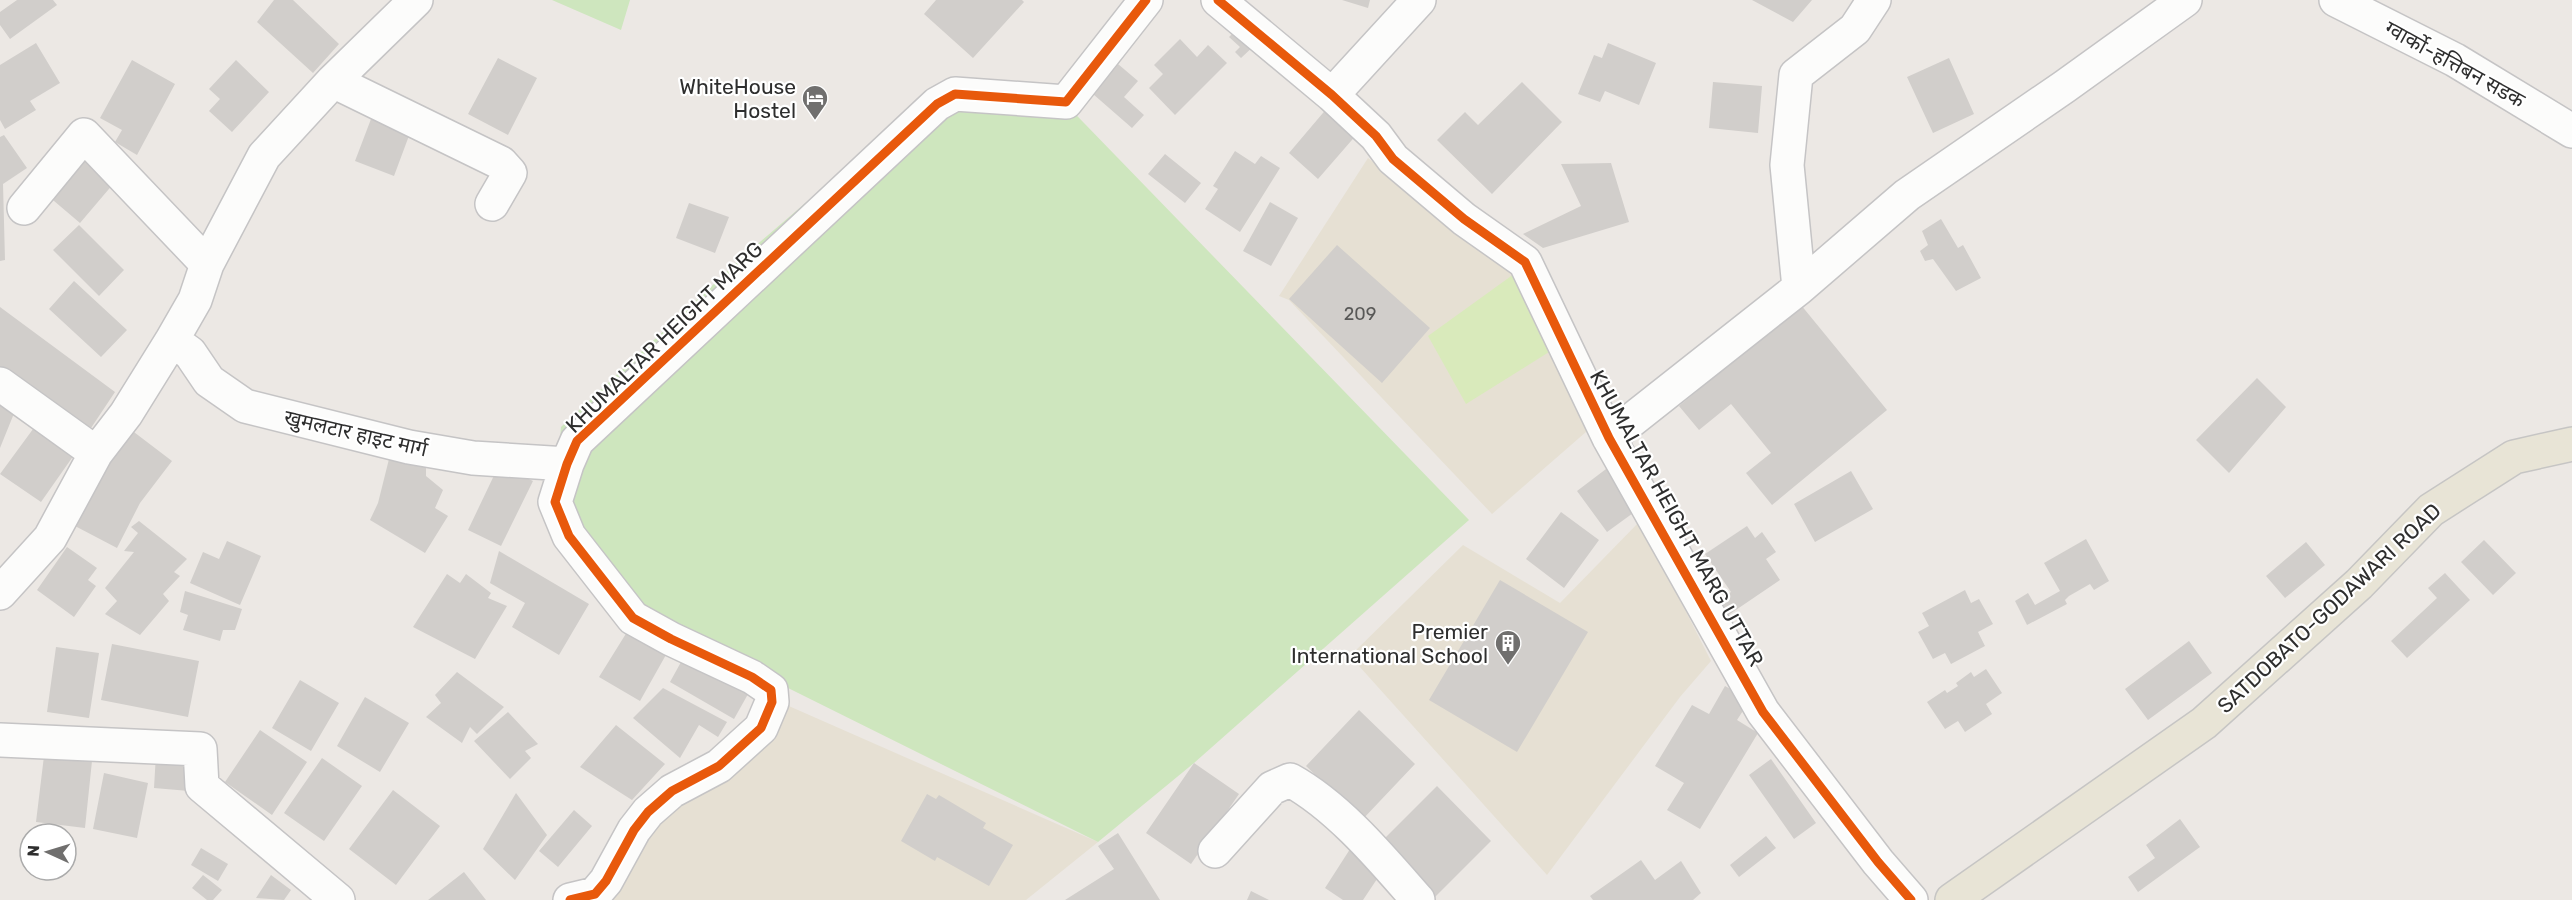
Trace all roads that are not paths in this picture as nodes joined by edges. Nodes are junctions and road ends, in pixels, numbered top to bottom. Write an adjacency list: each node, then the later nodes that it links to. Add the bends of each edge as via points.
1 (416, 0): 8 (street)
2 (1146, 0): 20 (street, KHUMALTAR HEIGHT MARG, via 1066,102 956,94 937,104 577,441)
3 (1218, 0): 9 (street, KHUMALTAR HEIGHT MARG UTTAR)
4 (1419, 0): 9 (street)
5 (1874, 0): 14 (street, via 1855,29 1796,75 1787,165)
6 (2185, 0): 14 (street, via 1907,195)
7 (2336, 0): 10 (street, ग्वार्को-हत्तिबन सडक, via 2455,60)
8 (333, 81): 11 (street, via 501,163 510,173); 13 (street, via 264,156)
9 (1332, 95): 17 (street, KHUMALTAR HEIGHT MARG UTTAR, via 1376,136 1393,159 1464,219 1525,262)
10 (2572, 131)
11 (492, 204)
12 (24, 208): 13 (street, via 84,135)
13 (207, 264): 15 (street, via 195,300)
14 (1799, 288): 17 (street)
15 (172, 340): 19 (street, via 126,414); 20 (street, खुमलटार हाइट मार्ग, via 190,353 209,381 245,406 409,447 473,458)
16 (0, 384): 19 (street)
17 (1609, 438): 27 (street, KHUMALTAR HEIGHT MARG UTTAR, via 1763,712)
18 (2572, 444): 28 (main road, SATDOBATO-GODAWARI ROAD, via 2514,457 2431,510 2359,584 2204,723)
19 (96, 453): 21 (street, via 50,538)
20 (567, 464): 25 (street, KHUMALTAR HEIGHT MARG, via 555,502 569,536 633,618 752,677 771,690 772,702 761,728 719,766 672,791 648,812 595,894)
21 (0, 593)
22 (0, 740): 24 (street, via 200,749 202,786)
23 (1215, 851): 26 (street, via 1272,788 1290,780 1369,844)
24 (338, 900)
25 (570, 900)
26 (1418, 900)
27 (1911, 900)
28 (1952, 900)

